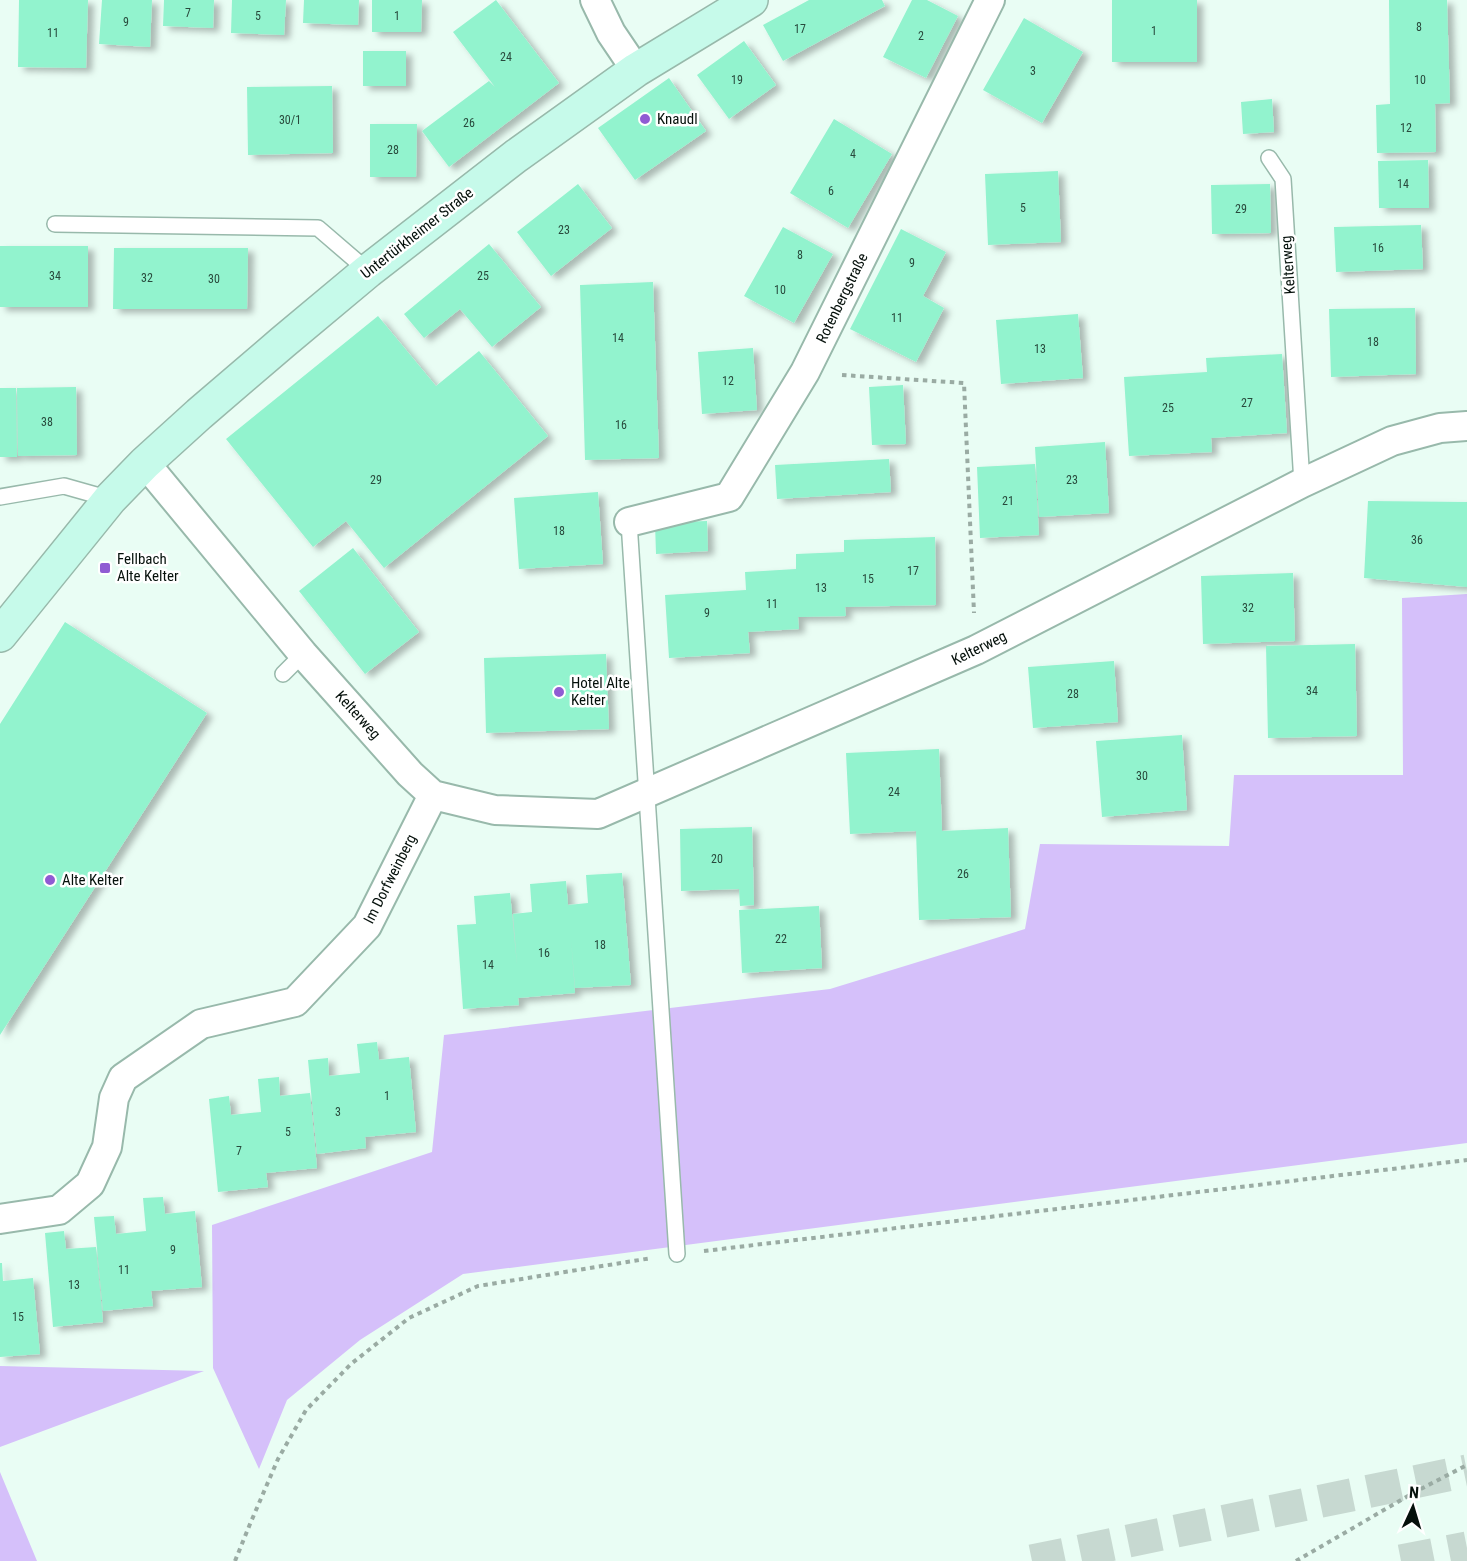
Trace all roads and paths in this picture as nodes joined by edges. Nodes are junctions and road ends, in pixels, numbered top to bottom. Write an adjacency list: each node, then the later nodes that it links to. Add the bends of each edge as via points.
1 (594, 0): 4 (street)
2 (751, 0): 4 (main road, Untertürkheimer Straße)
3 (990, 0): 8 (street, Rotenbergstraße)
4 (636, 70): 7 (main road, Untertürkheimer Straße, via 516,156)
5 (1269, 158): 11 (lane, Kelterweg, via 1283,179)
6 (54, 224): 7 (lane, via 318,228)
7 (368, 271): 10 (main road, Untertürkheimer Straße)
8 (805, 372): 14 (street, Rotenbergstraße, via 729,497); 16 (path, via 964,383)
9 (1467, 426): 11 (street, Kelterweg, via 1440,428 1392,441)
10 (145, 463): 13 (main road, Untertürkheimer Straße); 17 (street, Kelterweg)
11 (1302, 483): 16 (street, Kelterweg)
12 (0, 497): 13 (lane, via 64,486)
13 (110, 500): 15 (main road, Untertürkheimer Straße)
14 (629, 522): 19 (lane)
15 (0, 635)
16 (976, 650): 19 (street, Kelterweg)
17 (303, 654): 18 (lane); 20 (street, Kelterweg)
18 (283, 674)
19 (647, 793): 20 (street, Kelterweg, via 598,813 495,810); 23 (lane)
20 (433, 795): 22 (street, Im Dorfweinberg, via 368,926 295,1002 201,1024 123,1078 114,1098 107,1147 90,1184 59,1210)
21 (1467, 1160): 23 (path)
22 (0, 1219)
23 (677, 1254): 25 (path, via 478,1286 409,1318 351,1364 306,1410 278,1459)
24 (1467, 1465): 26 (path)
25 (235, 1561)
26 (1296, 1561)

